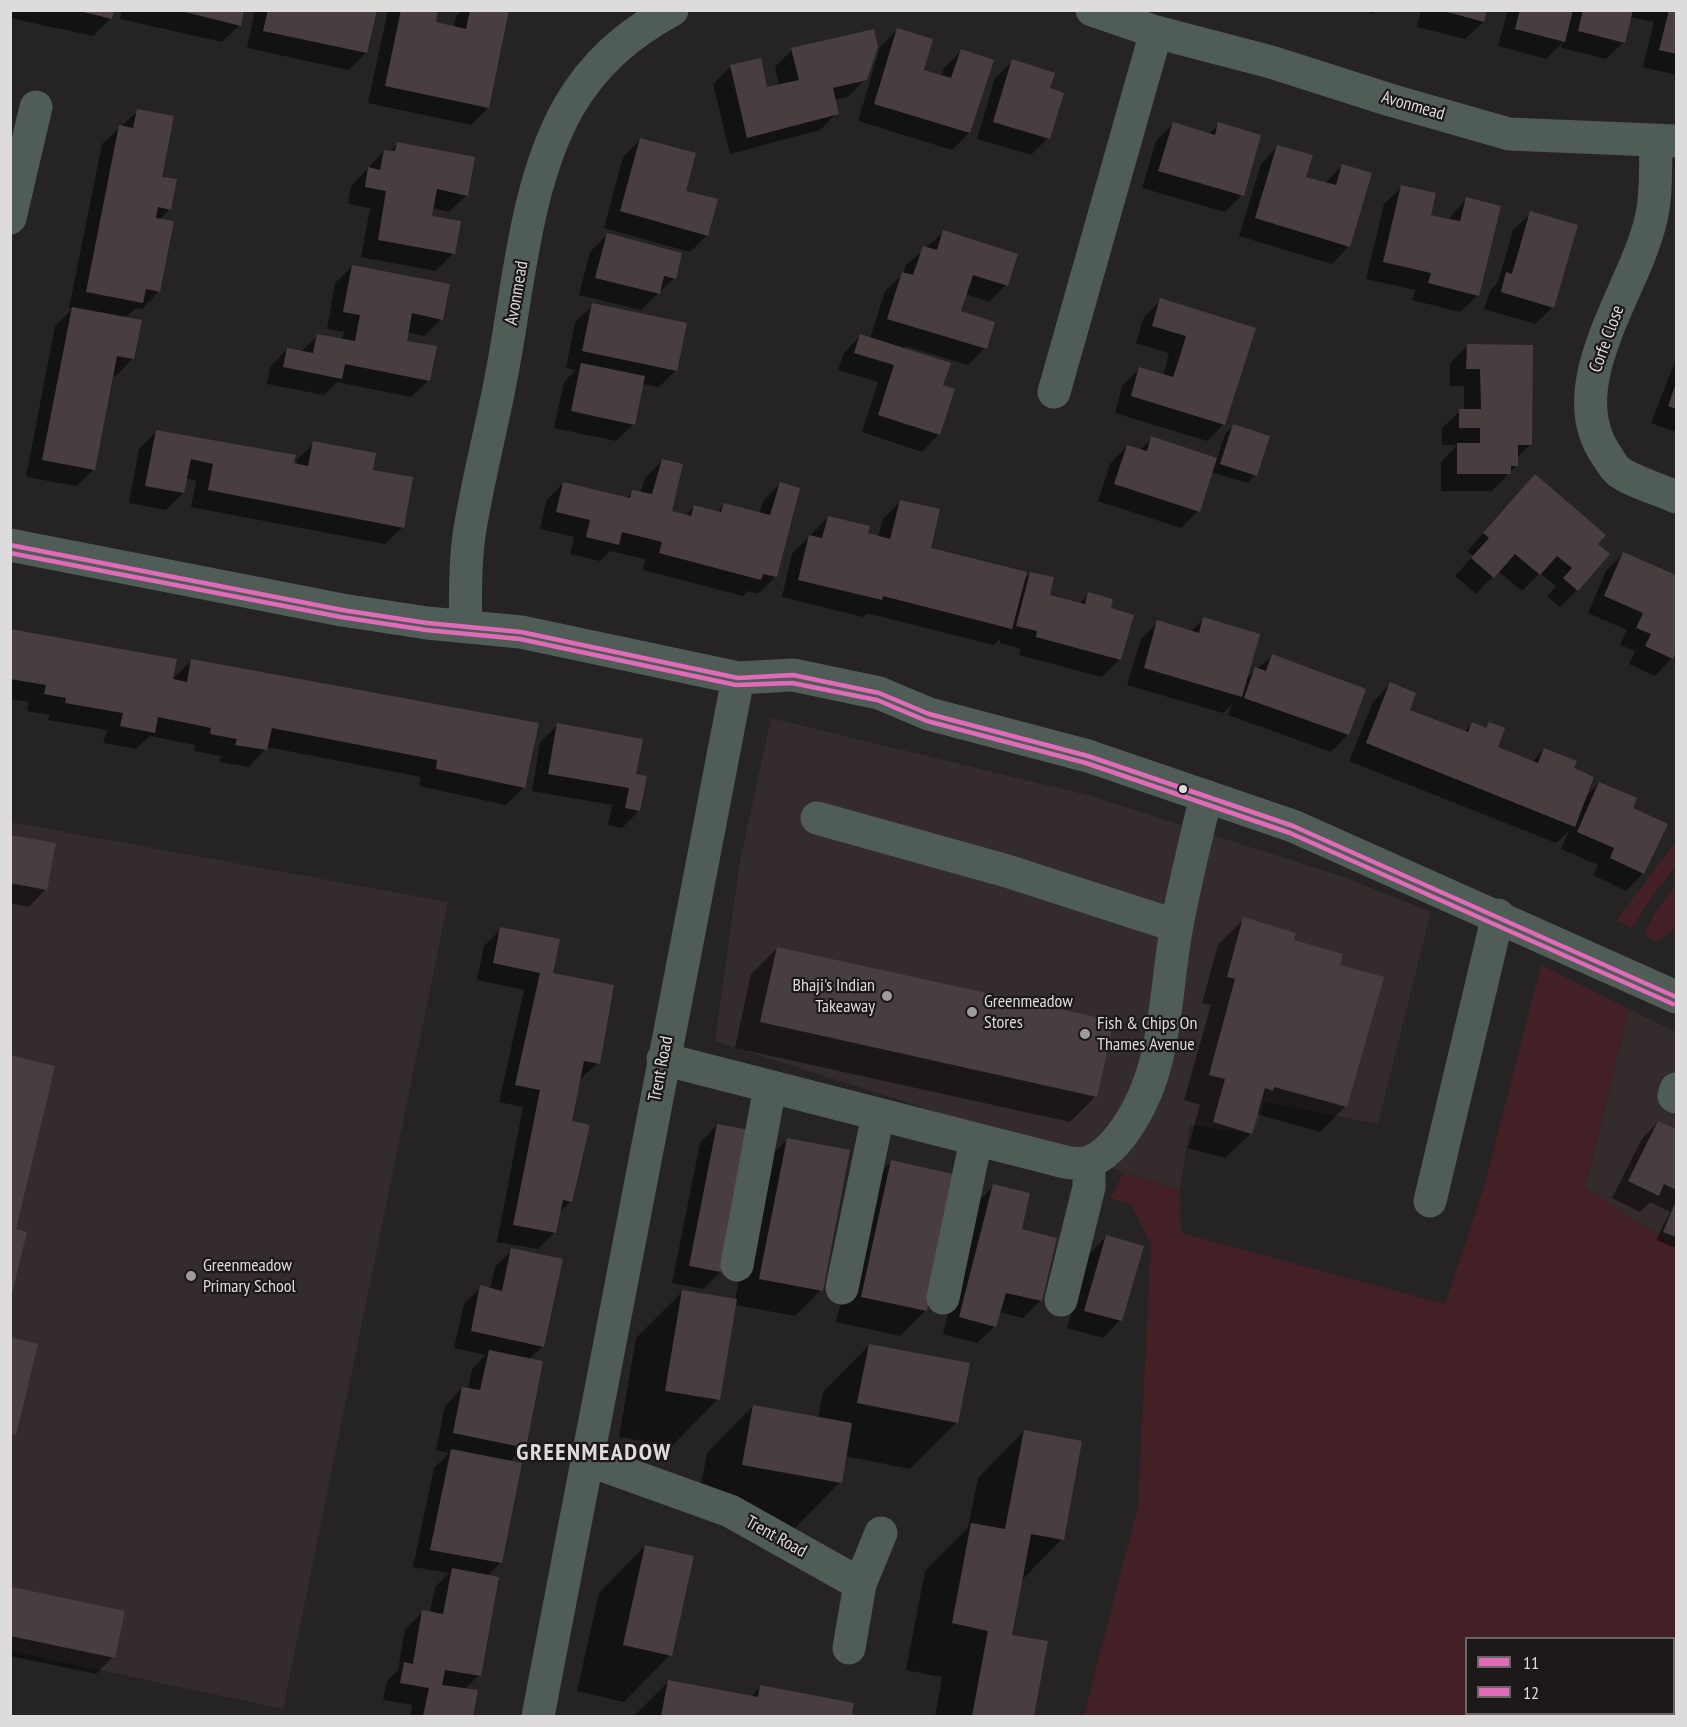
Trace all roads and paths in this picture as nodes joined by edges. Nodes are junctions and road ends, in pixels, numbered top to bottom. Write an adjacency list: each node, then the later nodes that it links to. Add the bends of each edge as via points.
1 (672, 10): 3 (street, Avonmead)
2 (1092, 10): 4 (street, Avonmead)
3 (638, 18): 12 (street, Avonmead, via 591,73 568,107 548,150 532,211 469,536)
4 (1156, 32): 6 (street, Avonmead, via 1271,62 1509,134); 9 (street)
5 (36, 107): 7 (street)
6 (1666, 141): 10 (street, Corfe Close, via 1652,218 1596,364 1590,392 1592,424 1601,448 1618,471)
7 (19, 142): 8 (street)
8 (10, 218)
9 (1054, 392)
10 (1677, 497)
11 (10, 545): 12 (street, via 342,610)
12 (466, 626): 13 (street, via 521,632)
13 (738, 678): 14 (street, via 793,675 879,693 929,714 1088,756); 19 (street, Trent Road)
14 (1206, 796): 16 (street, via 1293,826); 17 (street)
15 (817, 818): 17 (street, via 1007,871)
16 (1498, 915): 18 (street); 26 (street)
17 (1177, 926): 25 (street, via 1163,1031 1145,1098 1113,1146)
18 (1677, 997)
19 (663, 1059): 20 (street); 31 (street, Trent Road)
20 (770, 1087): 23 (street); 27 (street)
21 (1677, 1089): 22 (street)
22 (1677, 1097)
23 (878, 1115): 24 (street); 28 (street)
24 (976, 1140): 25 (street); 29 (street)
25 (1084, 1163): 30 (street, via 1089,1187)
26 (1430, 1202)
27 (736, 1265)
28 (842, 1288)
29 (942, 1298)
30 (1061, 1300)
31 (588, 1460): 33 (street, Trent Road, via 730,1511); 35 (street, Trent Road)
32 (881, 1533): 33 (street)
33 (860, 1584): 34 (street)
34 (849, 1648)
35 (538, 1716)

